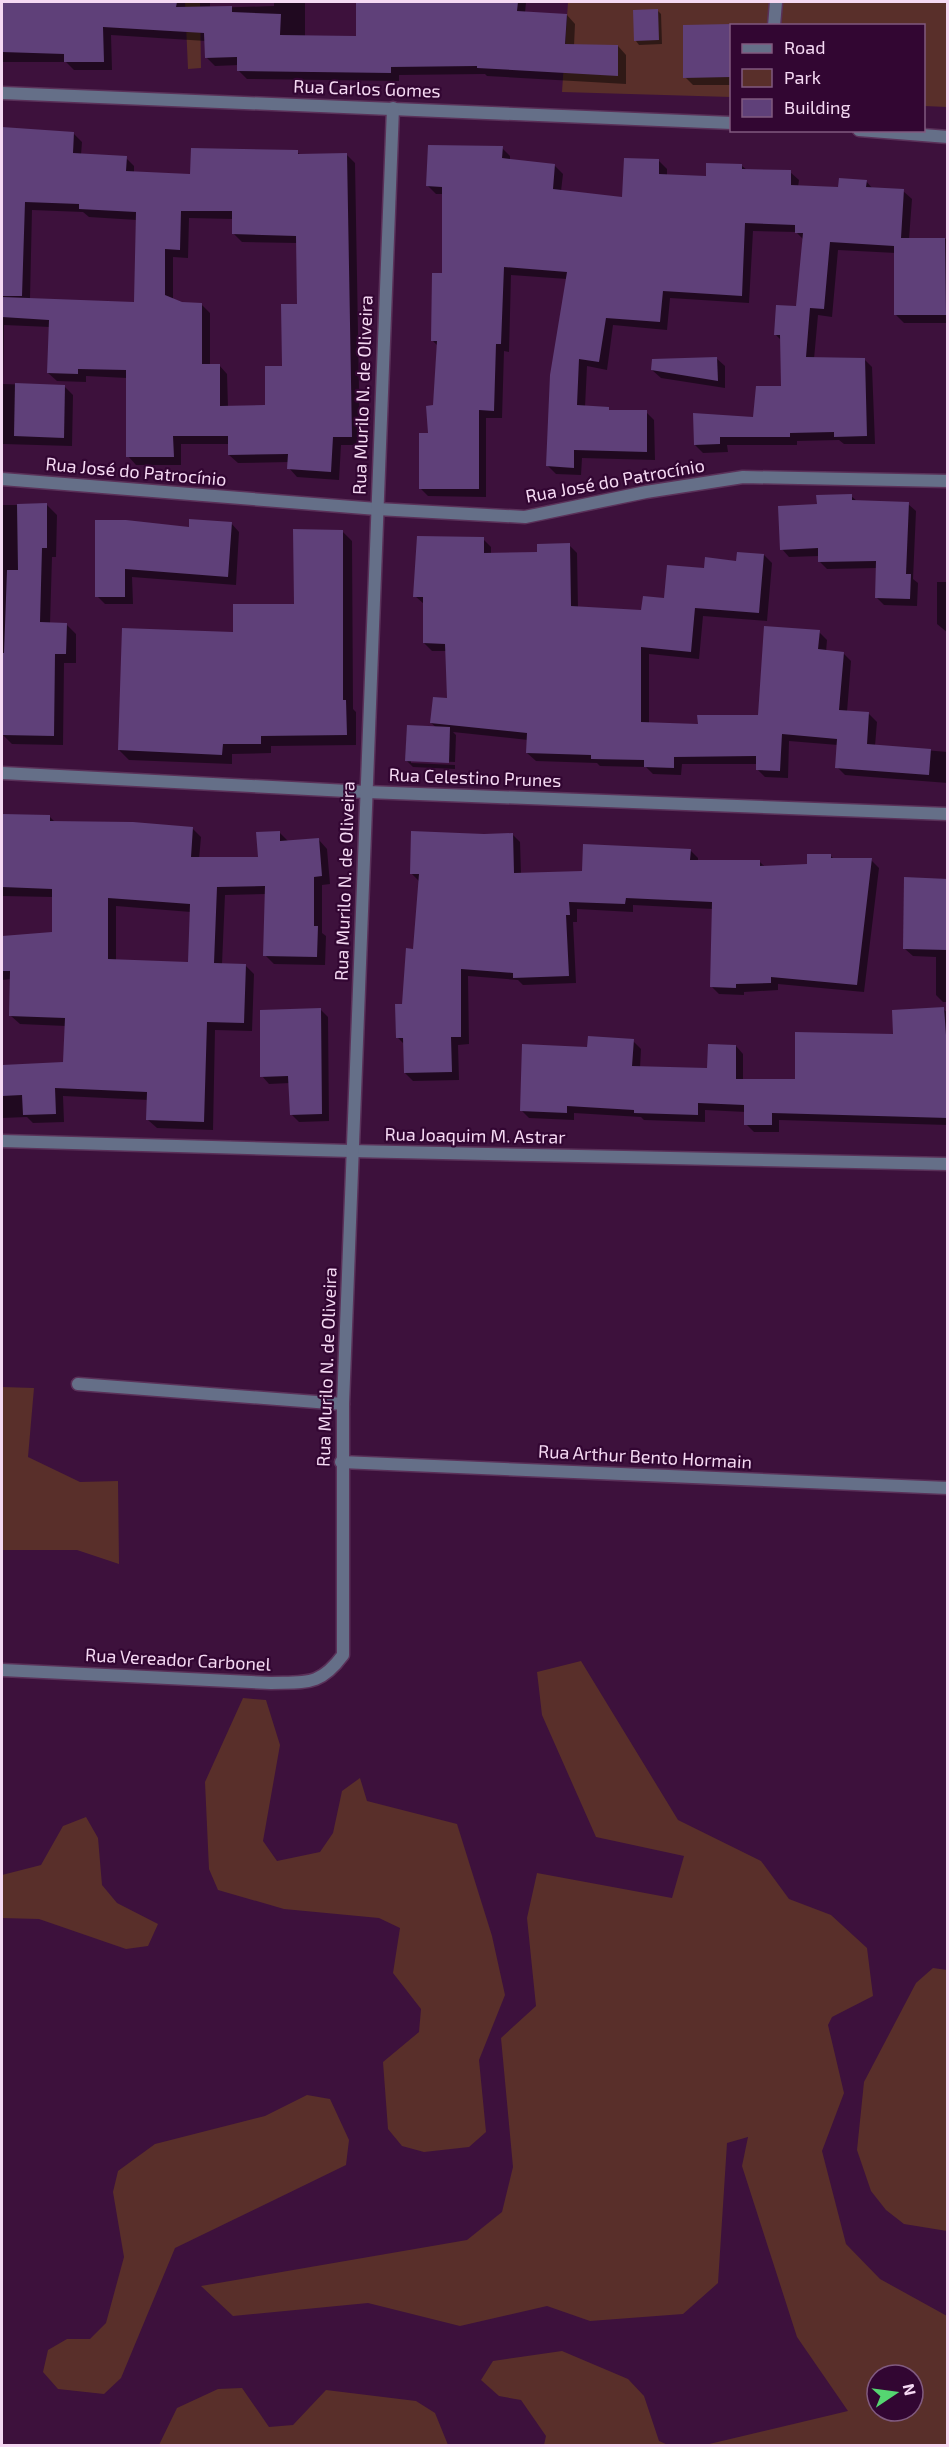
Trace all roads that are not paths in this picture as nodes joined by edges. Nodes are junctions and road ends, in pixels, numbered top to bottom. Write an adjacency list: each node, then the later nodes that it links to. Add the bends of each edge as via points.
1 (776, 2): 2 (street)
2 (774, 24)
3 (2, 93): 4 (street, Rua Carlos Gomes)
4 (393, 108): 5 (street, Rua Carlos Gomes); 10 (street, Rua Murilo N. de Oliveira)
5 (730, 123)
6 (884, 132): 7 (street)
7 (948, 137)
8 (2, 479): 10 (street, Rua José do Patrocínio)
9 (948, 481): 10 (street, Rua José do Patrocínio, via 743,477 525,517)
10 (377, 509): 12 (street, Rua Murilo N. de Oliveira)
11 (2, 773): 12 (street, Rua Celestino Prunes)
12 (367, 792): 13 (street, Rua Celestino Prunes); 15 (street, Rua Murilo N. de Oliveira)
13 (948, 814)
14 (2, 1141): 15 (street, Rua Joaquim M. Astrar)
15 (351, 1151): 16 (street, Rua Joaquim M. Astrar); 18 (street, Rua Murilo N. de Oliveira)
16 (948, 1164)
17 (78, 1384): 18 (street)
18 (343, 1404): 19 (street, Rua Murilo N. de Oliveira)
19 (341, 1462): 20 (street, Rua Arthur Bento Hormain); 21 (street, Rua Murilo N. de Oliveira)
20 (948, 1488)
21 (344, 1655): 22 (street, Rua Vereador Carbonel, via 332,1671 303,1682)
22 (2, 1670)

